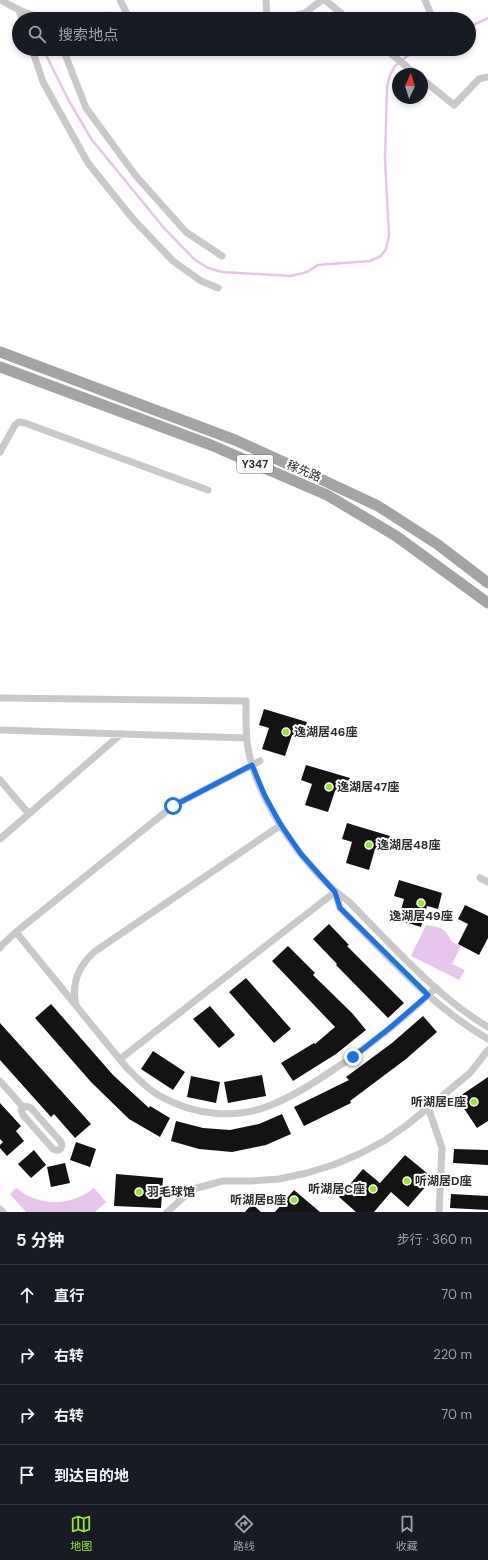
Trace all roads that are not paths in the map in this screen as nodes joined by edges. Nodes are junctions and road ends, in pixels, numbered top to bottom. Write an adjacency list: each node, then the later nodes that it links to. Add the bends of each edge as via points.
1 (1, 0): 6 (street)
2 (120, 0): 8 (street)
3 (266, 0): 9 (street)
4 (323, 0): 10 (street); 11 (street)
5 (425, 0): 12 (street)
6 (19, 11): 7 (street)
7 (23, 12)
8 (127, 12)
9 (267, 12)
10 (306, 12)
11 (339, 12)
12 (431, 12)
13 (34, 56): 20 (street, via 43,82 88,163 133,219 173,261 200,281)
14 (66, 56): 19 (street, via 86,108 136,176 186,232)
15 (394, 56): 16 (street)
16 (409, 68)
17 (488, 77): 18 (street, via 479,79 454,105)
18 (428, 84)
19 (222, 256)
20 (218, 288)
21 (0, 352): 25 (main road, 稼先路 / Y347, via 235,440 378,506 437,544)
22 (0, 367): 26 (main road, 稼先路 / Y347, via 212,445 327,495 396,536)
23 (0, 452): 24 (street, via 15,425 19,422 25,423)
24 (208, 490)
25 (488, 583)
26 (488, 603)
27 (0, 698): 30 (street, via 246,701)
28 (0, 730): 29 (street)
29 (121, 734): 30 (street); 34 (street)
30 (246, 738): 32 (street)
31 (260, 761): 32 (street)
32 (252, 765): 35 (street); 40 (street, via 173,806)
33 (0, 780): 34 (street)
34 (30, 814): 36 (street)
35 (281, 825): 39 (street, via 301,854); 44 (street, via 94,952 80,967 76,977 74,997)
36 (0, 839)
37 (480, 878): 38 (street)
38 (488, 882)
39 (335, 892): 42 (street, via 348,901); 43 (street, via 340,908); 48 (street)
40 (16, 932): 41 (street); 44 (street)
41 (1, 945)
42 (436, 988): 43 (street); 45 (street)
43 (428, 995): 46 (street); 48 (street, via 372,1043 332,1071 291,1096 270,1106 248,1112 203,1112 181,1106 160,1096 142,1083)
44 (77, 1007): 48 (street)
45 (488, 1027)
46 (488, 1040)
47 (488, 1050): 51 (street, via 470,1073)
48 (120, 1060)
49 (0, 1081): 50 (street)
50 (23, 1107): 50 (street, via 23,1115 53,1149 57,1151 61,1148 61,1142 31,1108)
51 (428, 1107): 54 (street, via 384,1141 333,1165 279,1179 223,1181 193,1189); 55 (street, via 442,1148)
52 (0, 1208): 53 (street)
53 (3, 1212)
54 (167, 1212)
55 (439, 1212)

